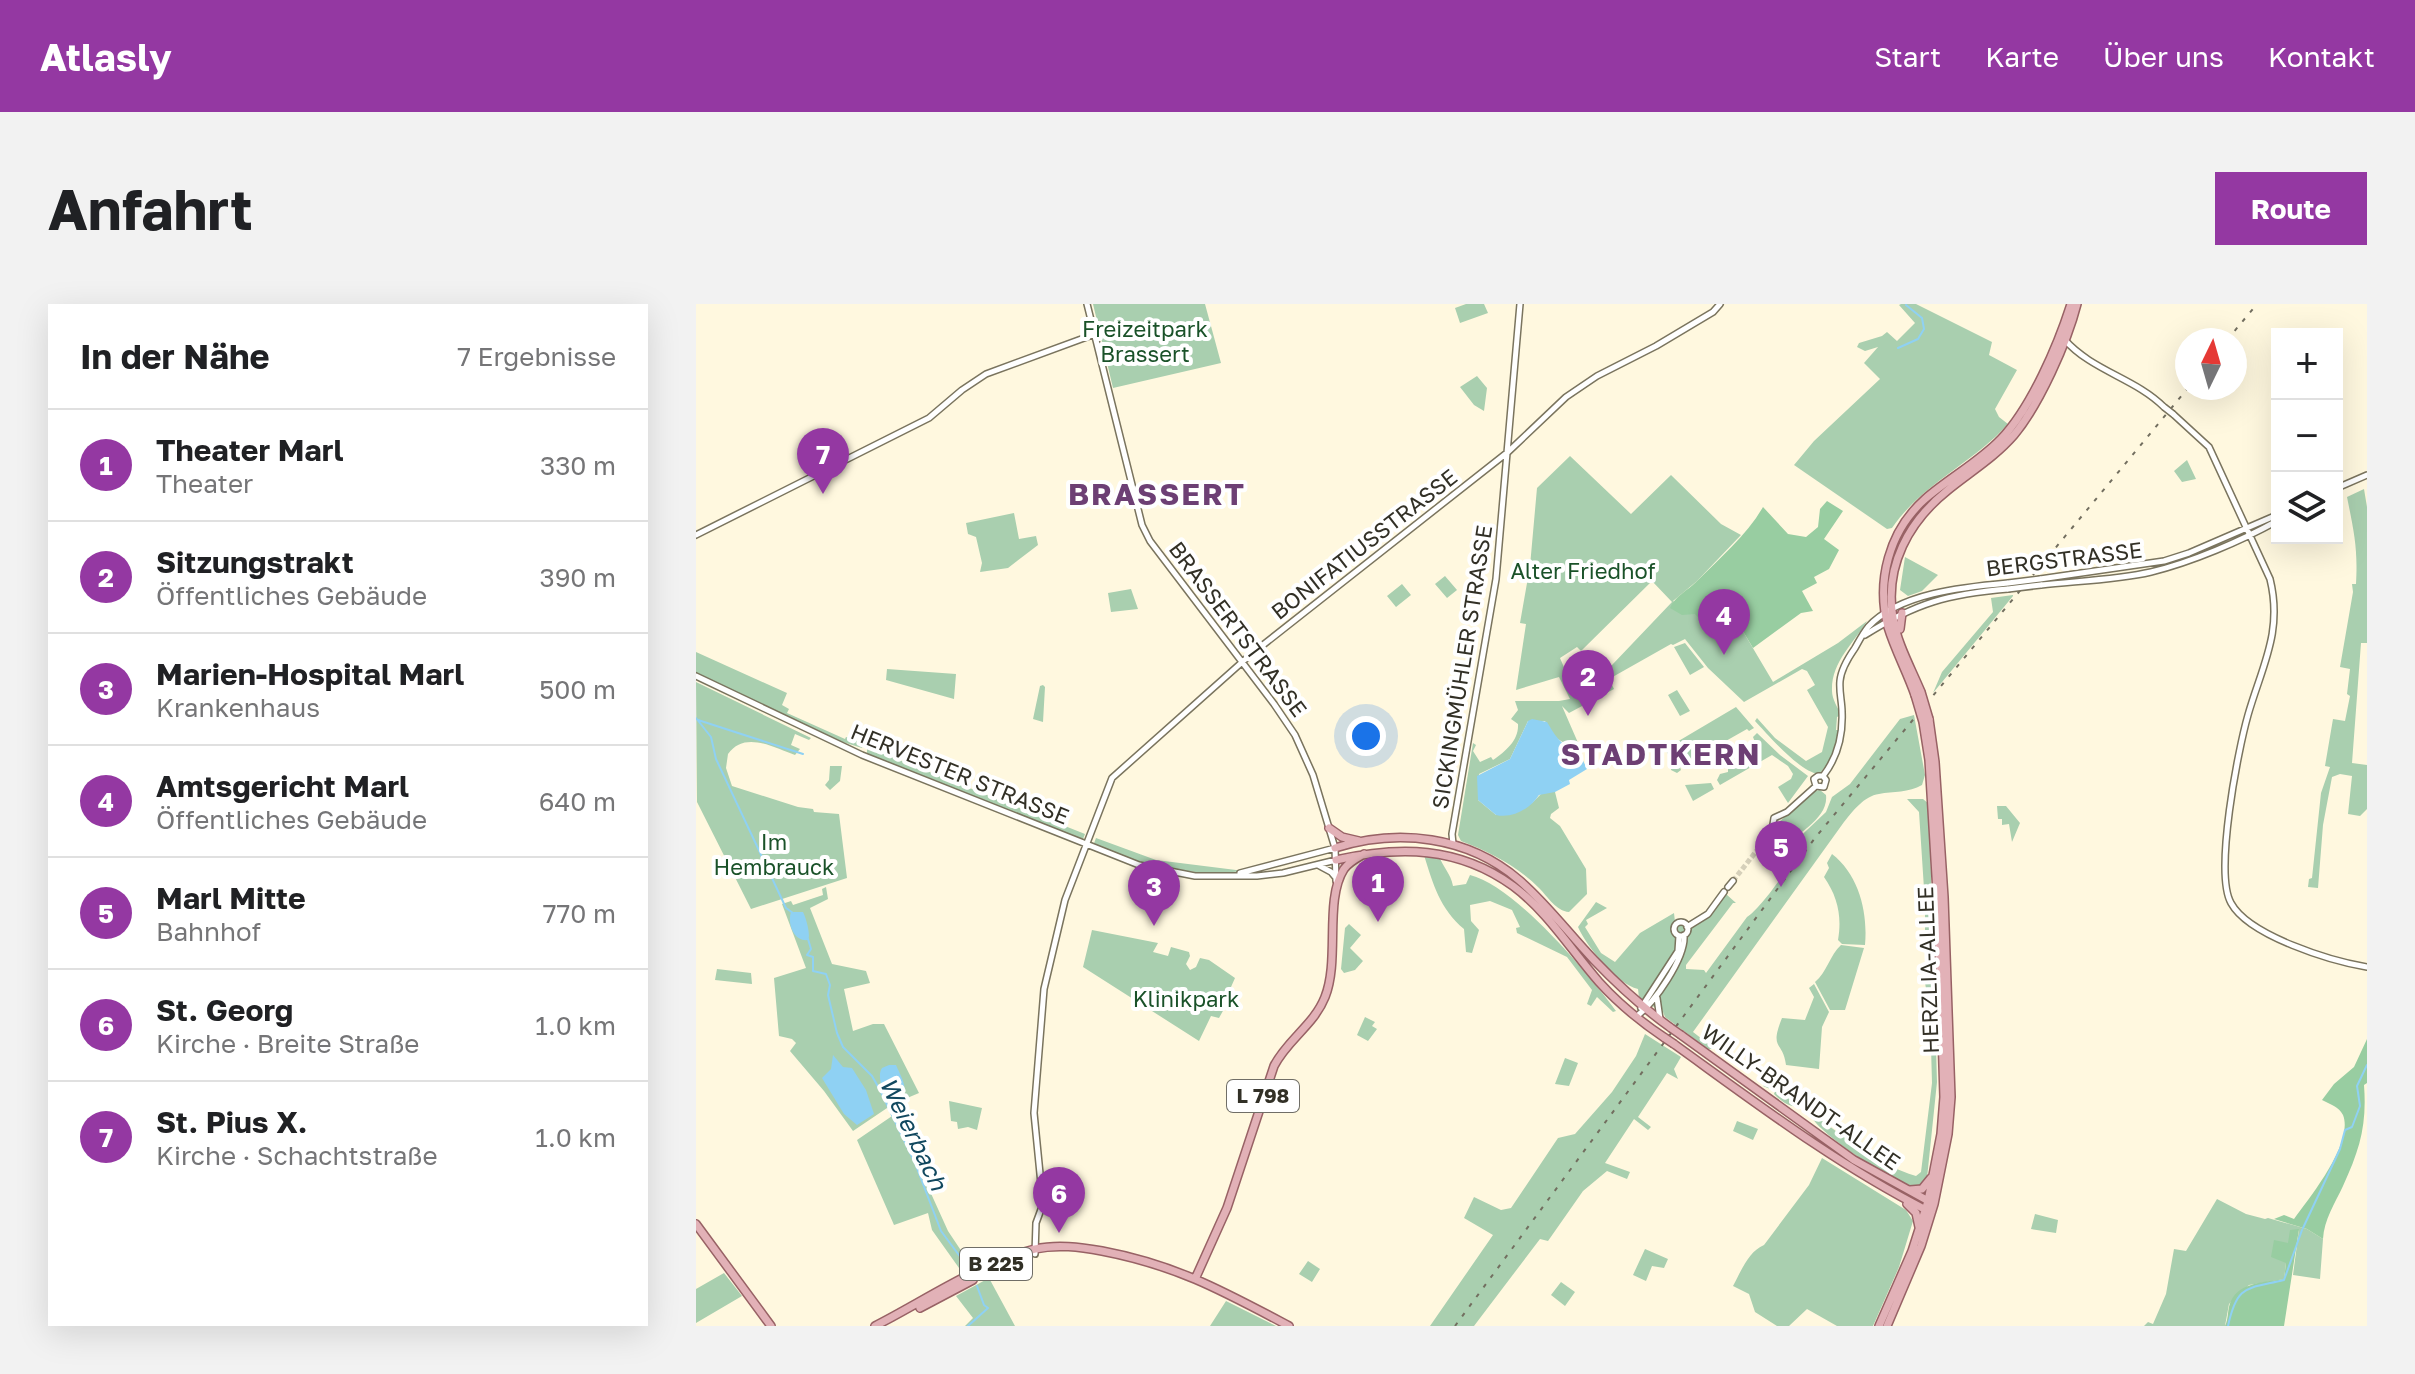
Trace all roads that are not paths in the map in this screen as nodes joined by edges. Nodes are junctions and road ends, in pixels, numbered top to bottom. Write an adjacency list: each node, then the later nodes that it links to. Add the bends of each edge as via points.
1 (1087, 304): 6 (street, BRASSERTSTRASSE)
2 (1520, 304): 8 (street, SICKINGMÜHLER STRASSE)
3 (1720, 304): 9 (street, BONIFATIUSSTRASSE, via 1589,381)
4 (2071, 304): 20 (main road, via 2013,425 1905,521 1887,564)
5 (2077, 304): 7 (main road)
6 (1095, 334): 17 (street, via 986,374 929,418); 21 (street, BRASSERTSTRASSE, via 1142,525)
7 (2064, 339): 16 (street, bridge, via 2089,361 2144,390 2209,447); 20 (main road, via 2014,435 1937,499 1909,533 1896,562)
8 (1509, 434): 9 (street); 10 (street, SICKINGMÜHLER STRASSE)
9 (1522, 440): 10 (street, BONIFATIUSSTRASSE)
10 (1508, 452): 11 (street, BONIFATIUSSTRASSE); 12 (street, SICKINGMÜHLER STRASSE)
11 (1494, 463): 12 (street); 21 (street, BONIFATIUSSTRASSE)
12 (1506, 470): 28 (street, SICKINGMÜHLER STRASSE, via 1496,579)
13 (2367, 475): 14 (street)
14 (2343, 485)
15 (2271, 521): 16 (street, BERGSTRASSE)
16 (2248, 531): 18 (street, BERGSTRASSE, bridge, via 2149,565); 39 (street, via 2270,579 2276,611 2271,647 2239,753 2225,882 2228,898 2243,917 2280,938)
17 (696, 535)
18 (2008, 586): 19 (street, BERGSTRASSE, via 1958,594); 20 (street, BERGSTRASSE, via 1929,595)
19 (1902, 613): 20 (street, BERGSTRASSE); 23 (main road, via 1900,626)
20 (1889, 616): 23 (main road, HERZLIA-ALLEE); 26 (street, BERGSTRASSE, via 1869,626 1843,670 1841,731 1833,760 1823,776 1815,778 1816,786 1774,818)
21 (1242, 663): 25 (street, BRASSERTSTRASSE, via 1295,735); 29 (street, BONIFATIUSSTRASSE, via 1112,778)
22 (696, 676): 29 (street, HERVESTER STRASSE, via 862,755)
23 (1918, 693): 24 (main road, HERZLIA-ALLEE, bridge)
24 (1926, 720): 47 (main road, HERZLIA-ALLEE, via 1944,1097); 50 (main road, HERZLIA-ALLEE, via 1935,762 1944,897 1951,1097)
25 (1329, 828): 27 (main road); 30 (street, BRASSERTSTRASSE)
26 (1772, 831)
27 (1361, 842): 28 (main road, HERVESTER STRASSE, via 1412,837); 30 (main road, HERVESTER STRASSE)
28 (1453, 844): 41 (main road, HERVESTER STRASSE, via 1519,880)
29 (1085, 845): 34 (street, HERVESTER STRASSE, via 1154,870); 53 (street, BONIFATIUSSTRASSE, via 1065,900 1044,989 1034,1111 1043,1204)
30 (1335, 848): 32 (street, BRASSERTSTRASSE / L 798); 34 (street, HERVESTER STRASSE)
31 (1364, 854): 32 (main road, HERVESTER STRASSE); 36 (main road); 44 (main road, HERVESTER STRASSE, via 1437,853 1512,885)
32 (1336, 860): 33 (street, HERVESTER STRASSE); 36 (street, BRASSERTSTRASSE / L 798)
33 (1317, 865): 34 (street, HERVESTER STRASSE); 36 (street, via 1331,872)
34 (1220, 877)
35 (1733, 881): 37 (street, via 1708,914)
36 (1336, 882): 54 (main road, BRASSERTSTRASSE / L 798, via 1326,995 1274,1066 1227,1208)
37 (1687, 927): 38 (street); 38 (street, via 1676,924 1674,932)
38 (1681, 936): 40 (street, via 1678,951); 42 (street, via 1682,953)
39 (2367, 967)
40 (1652, 988): 41 (street, via 1640,995); 43 (street)
41 (1628, 993): 43 (main road, HERVESTER STRASSE)
42 (1657, 995): 43 (street); 45 (street)
43 (1646, 1009): 44 (street); 45 (main road, WILLY-BRANDT-ALLEE)
44 (1636, 1017): 46 (main road, HERVESTER STRASSE, bridge)
45 (1660, 1020): 48 (main road, WILLY-BRANDT-ALLEE, bridge, via 1843,1152)
46 (1674, 1044): 49 (main road, WILLY-BRANDT-ALLEE)
47 (1935, 1169): 48 (main road, via 1922,1189); 50 (main road, HERZLIA-ALLEE)
48 (1903, 1188): 50 (main road, WILLY-BRANDT-ALLEE)
49 (1885, 1189): 50 (main road, WILLY-BRANDT-ALLEE); 52 (main road, via 1911,1206)
50 (1930, 1207): 52 (main road, HERZLIA-ALLEE); 60 (main road, HERZLIA-ALLEE)
51 (696, 1224): 55 (main road)
52 (1919, 1229): 59 (main road, HERZLIA-ALLEE)
53 (1035, 1252): 54 (main road, B 225, via 1077,1247); 56 (main road, B 225, via 989,1267); 57 (main road, B 225)
54 (1196, 1277): 58 (main road, B 225)
55 (771, 1326)
56 (875, 1326)
57 (885, 1326)
58 (1289, 1326)
59 (1879, 1326)
60 (1887, 1326)

